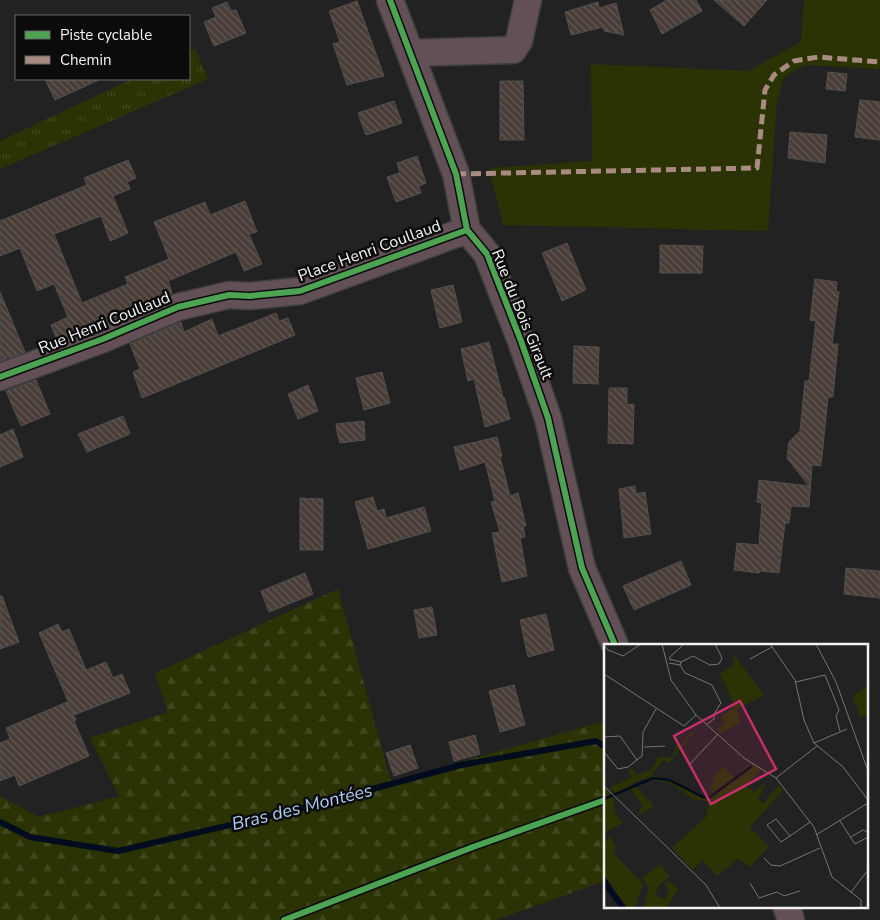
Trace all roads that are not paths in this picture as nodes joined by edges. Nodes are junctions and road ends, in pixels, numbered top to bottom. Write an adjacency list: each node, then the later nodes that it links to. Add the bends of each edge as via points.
1 (390, 0): 3 (street, Rue du Bois Girault)
2 (528, 0): 3 (street, via 519,41 513,50)
3 (410, 52): 4 (street, Rue du Bois Girault, via 456,174)
4 (467, 230): 5 (street, Place Henri Coullaud, via 300,291); 7 (street, Rue du Bois Girault, via 487,254 533,375 548,418 582,568)
5 (250, 296): 6 (street, Rue Henri Coullaud, via 229,295 178,307)
6 (0, 377)
7 (615, 644)
8 (787, 908): 9 (street)
9 (791, 920)

